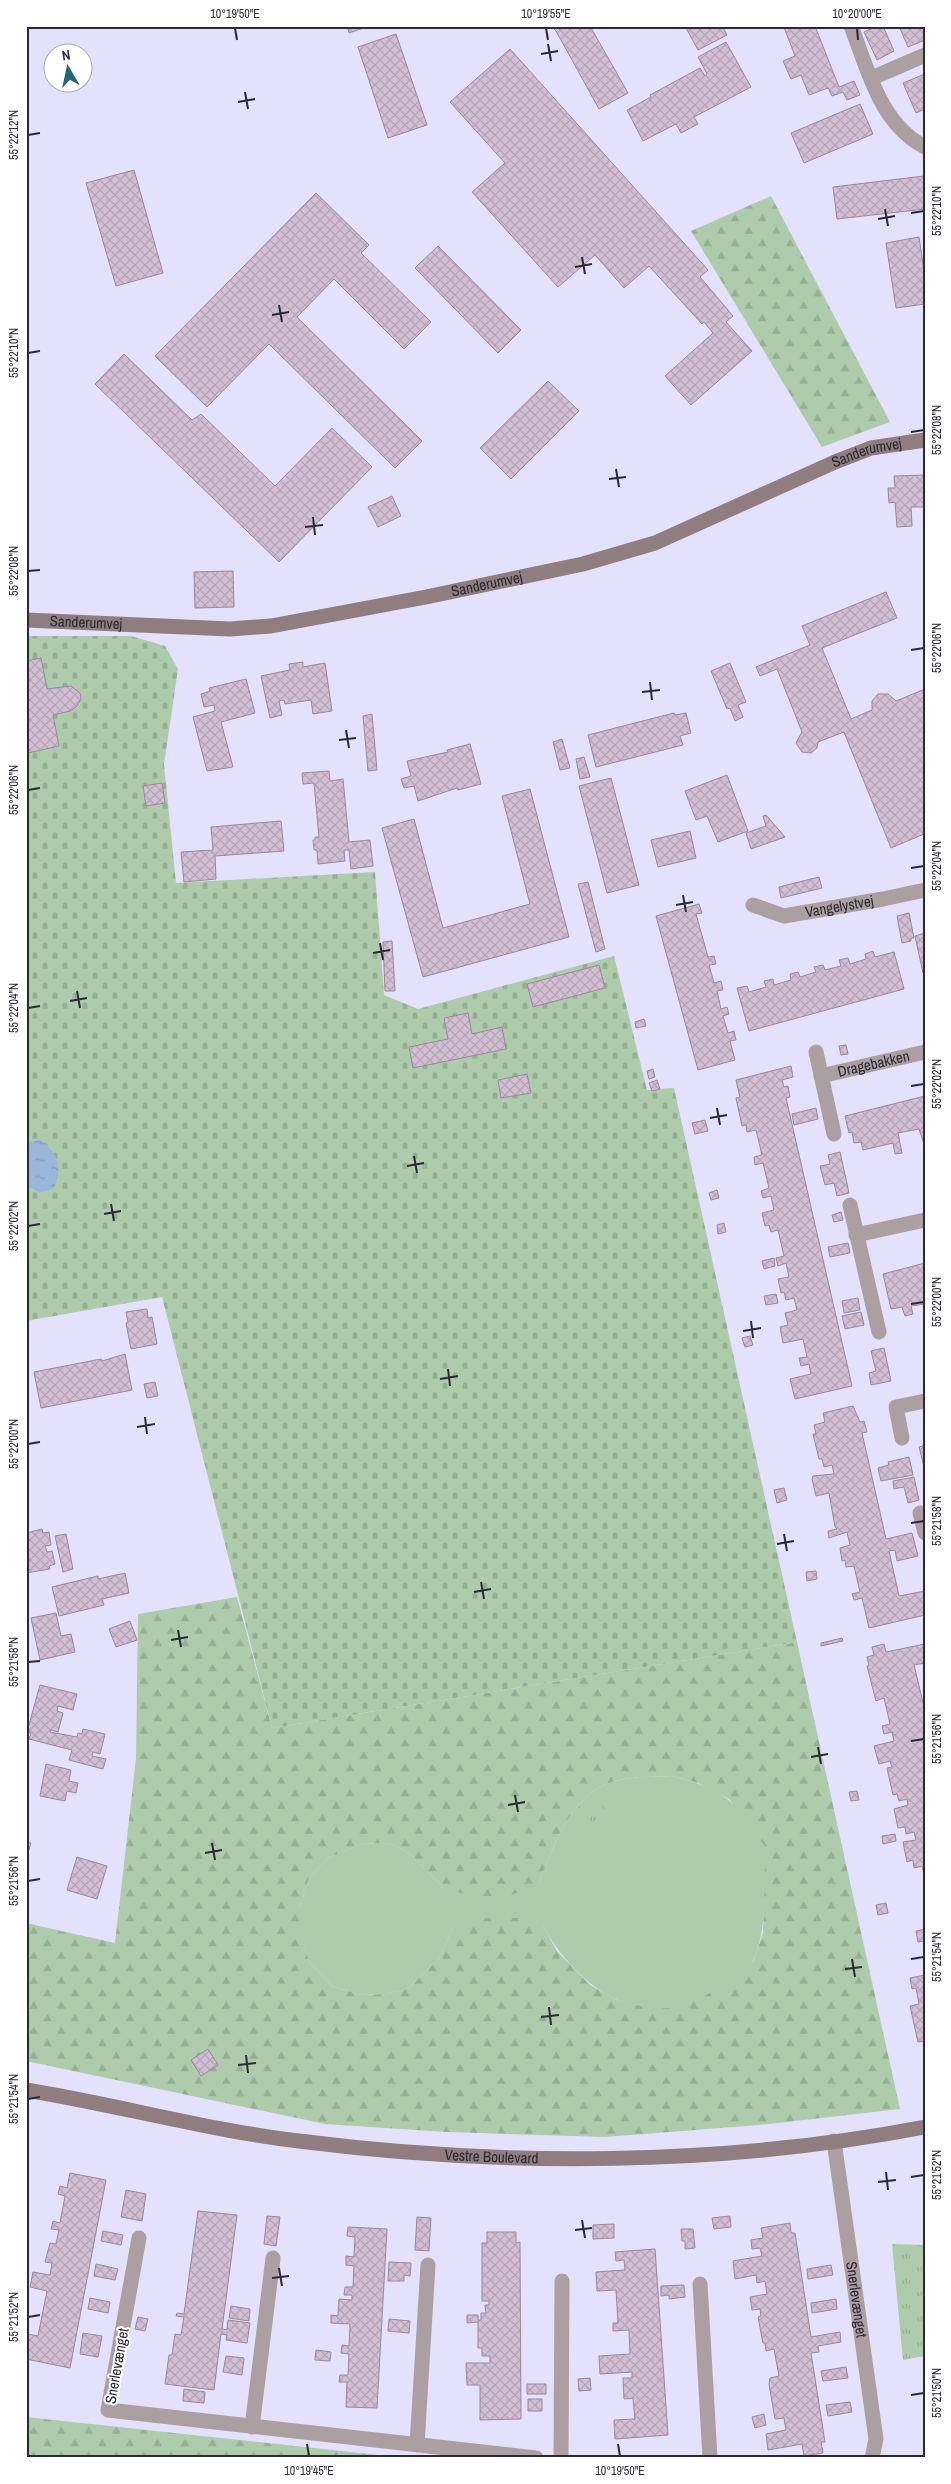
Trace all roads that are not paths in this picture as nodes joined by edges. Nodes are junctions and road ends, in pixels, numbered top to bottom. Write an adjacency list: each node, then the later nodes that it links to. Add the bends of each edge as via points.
1 (850, 26): 3 (street)
2 (925, 55): 3 (street)
3 (872, 78): 4 (street, via 885,112 909,139)
4 (925, 147)
5 (925, 440): 6 (street, Sanderumvej, via 871,448 844,458 655,544 584,564 426,597 271,626 230,629)
6 (26, 620)
7 (925, 890): 8 (street, Vangelystvej, via 784,916)
8 (753, 905)
9 (816, 1052): 11 (street, Dragebakken)
10 (925, 1052): 11 (street, Dragebakken)
11 (821, 1076): 12 (street, Dragebakken)
12 (834, 1134)
13 (850, 1206): 15 (street)
14 (925, 1220): 15 (street)
15 (856, 1235): 16 (street)
16 (878, 1332)
17 (925, 1401): 18 (street, via 896,1407)
18 (902, 1438)
19 (920, 1513): 20 (street)
20 (925, 1533)
21 (26, 2084): 23 (street, Vestre Boulevard)
22 (26, 2090): 23 (street, Vestre Boulevard)
23 (61, 2096): 25 (street, Vestre Boulevard, via 211,2128 410,2152 504,2157 619,2157 733,2152)
24 (925, 2127): 25 (street, Vestre Boulevard)
25 (834, 2141): 36 (street, Snerlevænget, via 876,2439)
26 (139, 2238): 31 (street, Snerlevænget, via 108,2410)
27 (273, 2258): 31 (street)
28 (428, 2265): 32 (street)
29 (562, 2281): 34 (street)
30 (700, 2284): 35 (street)
31 (252, 2427): 32 (street, Snerlevænget)
32 (417, 2445): 33 (street, Snerlevænget)
33 (536, 2458)
34 (561, 2458)
35 (710, 2458)
36 (872, 2458)

